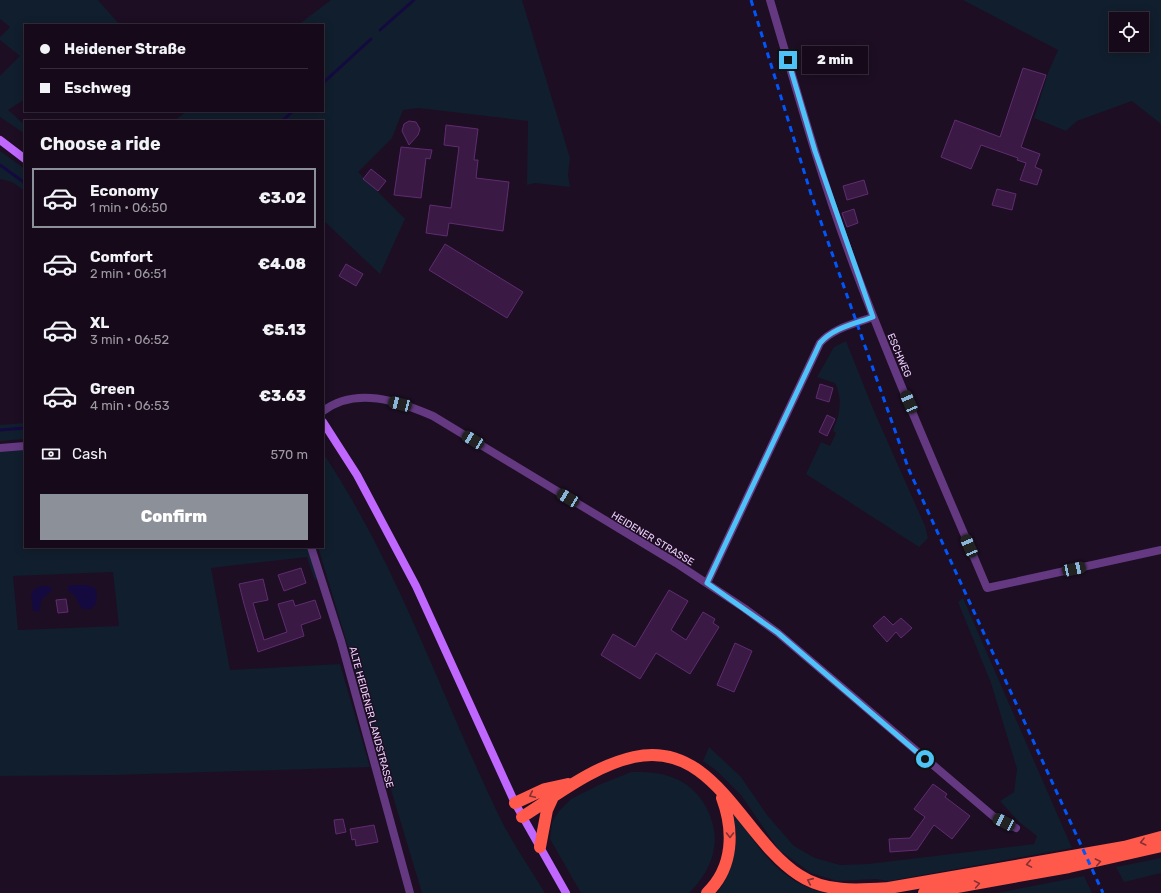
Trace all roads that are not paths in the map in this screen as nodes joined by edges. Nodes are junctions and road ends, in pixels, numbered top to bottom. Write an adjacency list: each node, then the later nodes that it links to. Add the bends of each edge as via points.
1 (770, 0): 4 (street, ESCHWEG, via 815,151)
2 (0, 140): 3 (main road)
3 (24, 158)
4 (873, 317): 10 (street, ESCHWEG, via 987,588); 11 (street, via 839,329 820,343)
5 (324, 410): 11 (street, HEIDENER STRASSE, via 345,399 367,397 400,404 433,416)
6 (324, 424): 15 (main road, via 365,489 416,586)
7 (24, 446): 8 (street)
8 (0, 448)
9 (311, 548): 24 (street, ALTE HEIDENER LANDSTRASSE, via 341,641)
10 (1161, 550)
11 (707, 583): 17 (street, HEIDENER STRASSE, via 778,633 993,816)
12 (578, 782): 13 (highway, via 618,761 652,754 685,762); 14 (highway); 15 (highway, one-way to 15, via 545,789)
13 (716, 784): 23 (highway, one-way to 13, via 837,889 819,885 799,876 752,831); 26 (highway, one-way to 26, via 729,816 730,835 728,859)
14 (553, 798): 16 (highway); 20 (highway, via 547,810)
15 (515, 804): 16 (main road)
16 (522, 817): 20 (main road)
17 (1016, 828)
18 (1161, 837): 21 (highway, one-way to 21)
19 (1161, 846): 21 (highway)
20 (540, 847): 25 (main road)
21 (1125, 851): 22 (highway)
22 (1068, 862): 23 (highway, one-way to 23); 28 (highway, one-way to 22)
23 (890, 888): 27 (highway)
24 (410, 893)
25 (566, 893)
26 (707, 893)
27 (861, 893)
28 (924, 893)

